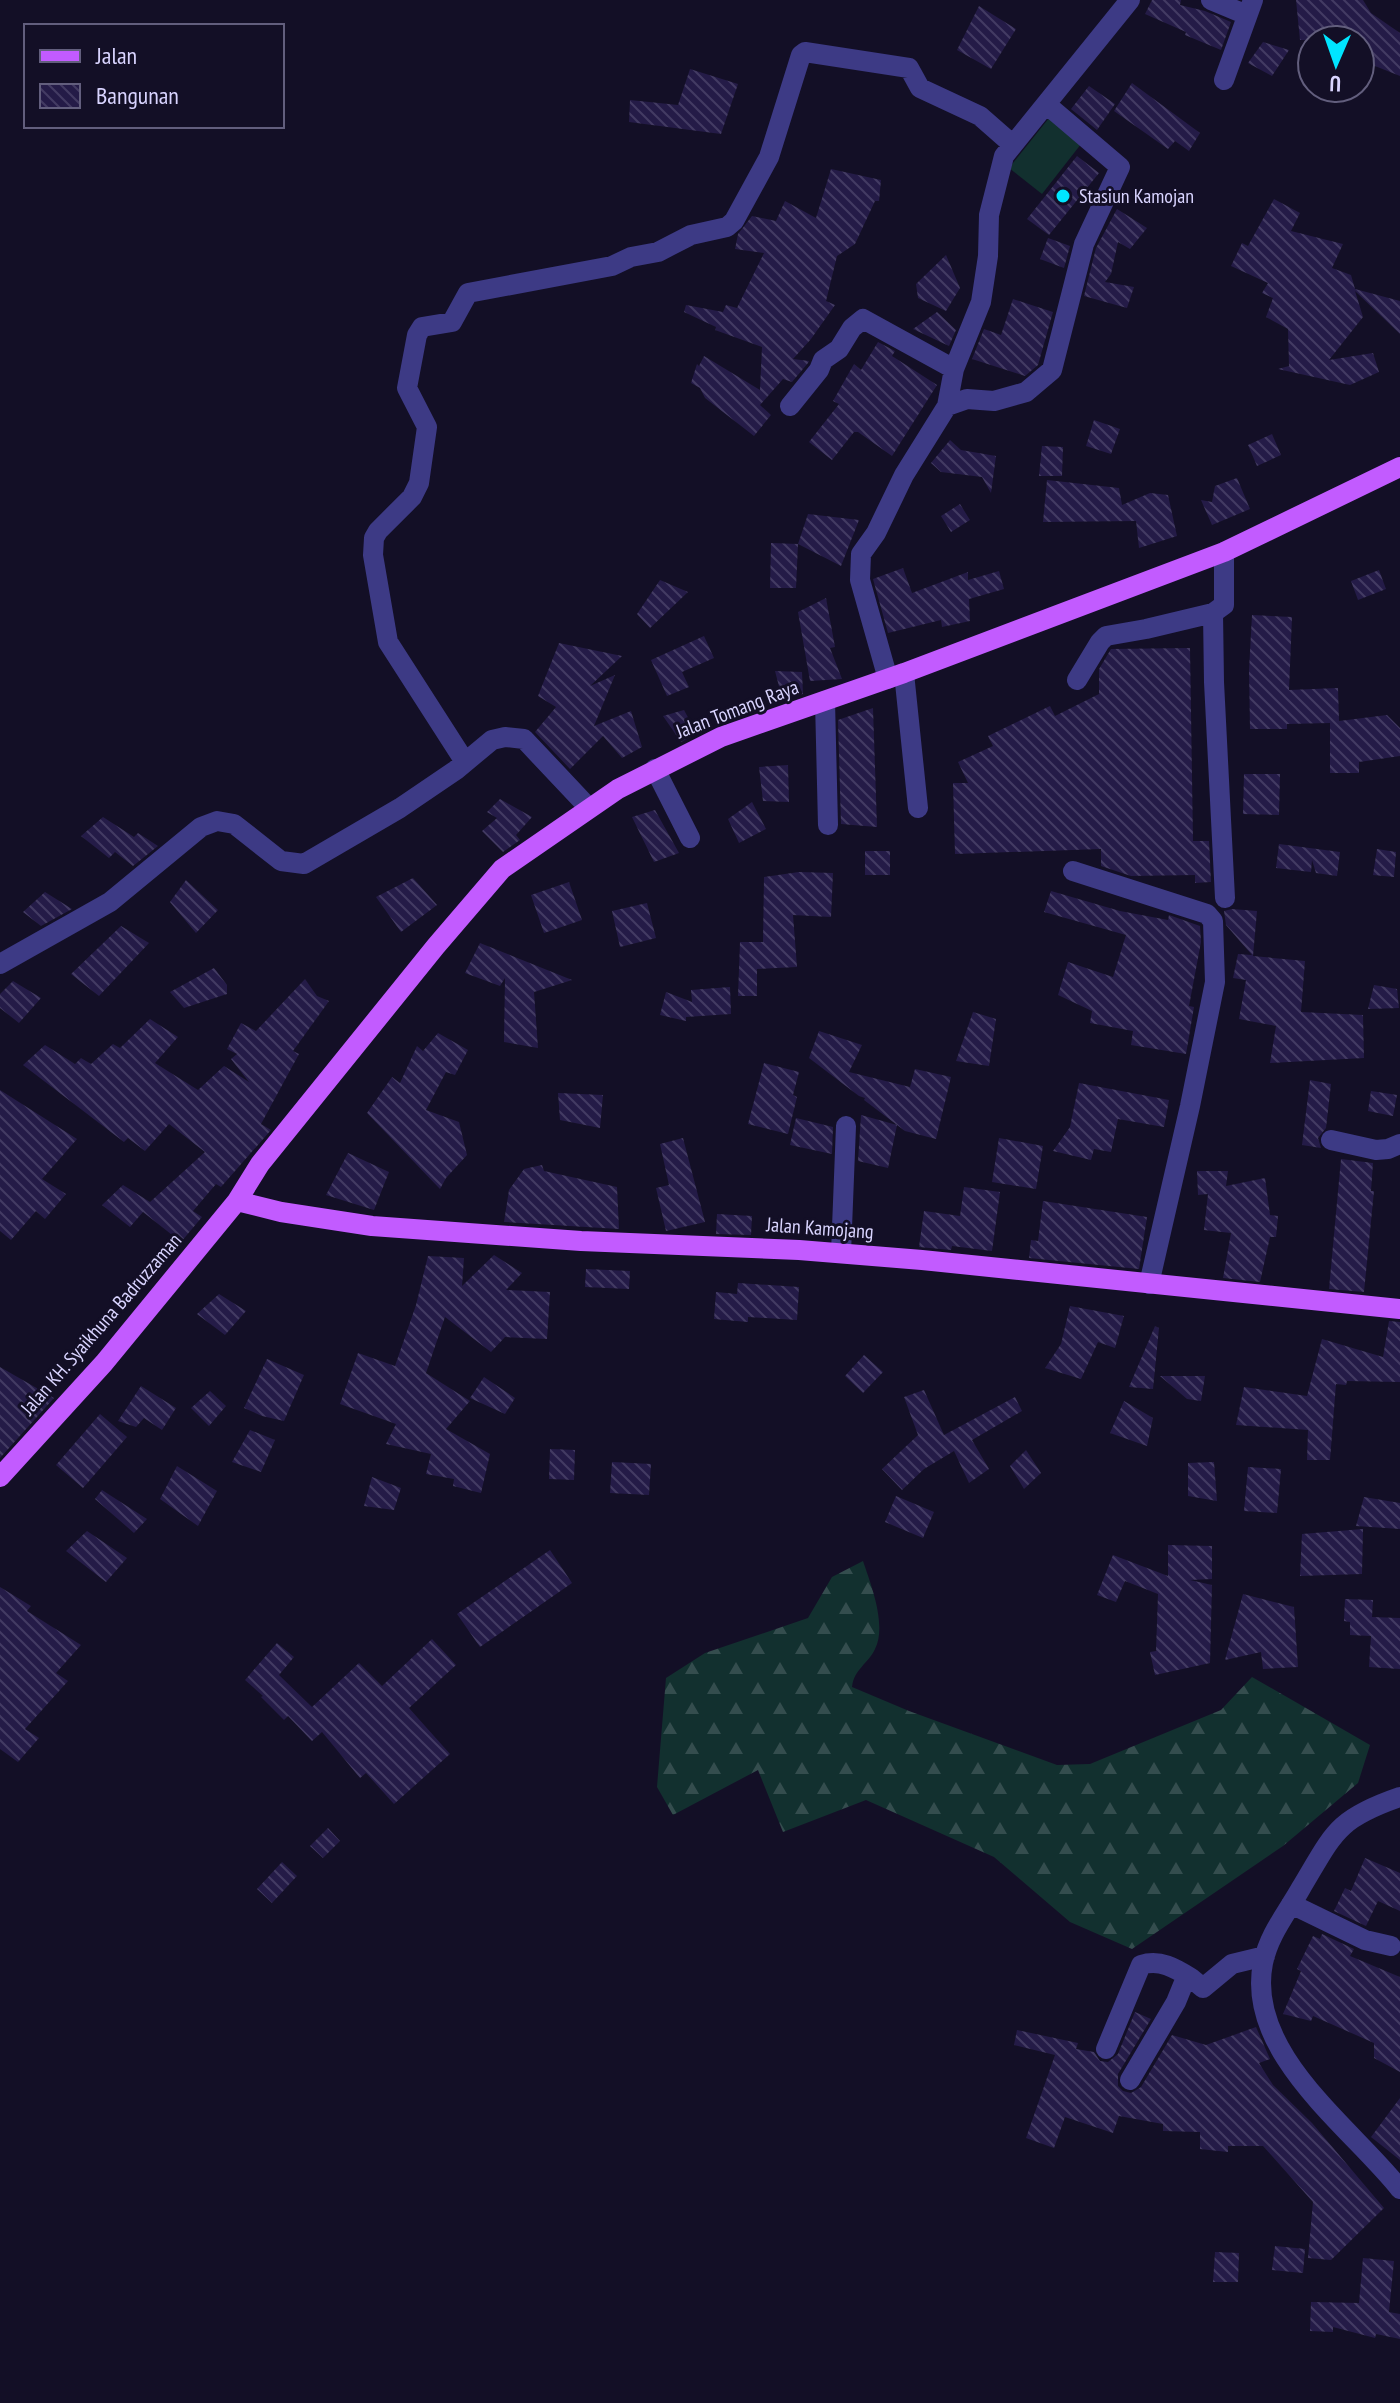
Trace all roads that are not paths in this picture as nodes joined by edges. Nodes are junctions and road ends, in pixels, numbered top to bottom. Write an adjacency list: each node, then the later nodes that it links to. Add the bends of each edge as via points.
1 (1130, 0): 5 (street)
2 (1211, 0): 3 (street)
3 (1250, 8): 4 (street)
4 (1224, 80)
5 (1046, 104): 6 (street); 9 (street, via 1120,167 1084,244 1052,370 1026,392)
6 (1013, 145): 7 (street, via 1004,156 989,215 981,302); 16 (street, via 980,116 920,88 909,68 805,52 769,157 727,227 612,266 468,293 452,322 422,327 407,388 427,427 419,483 378,531 373,555 388,642)
7 (954, 369): 8 (street, via 863,319 823,360); 9 (street)
8 (790, 406)
9 (947, 406): 13 (street, via 861,554 860,580)
10 (1400, 467): 11 (main road, Jalan Tomang Raya)
11 (1221, 553): 12 (street); 13 (main road, Jalan Tomang Raya)
12 (1216, 611): 14 (street, via 1106,636); 23 (street, via 1214,682)
13 (896, 676): 15 (main road, Jalan Tomang Raya); 19 (street)
14 (1077, 680)
15 (825, 701): 17 (main road, Jalan Tomang Raya, via 721,737); 20 (street)
16 (465, 762): 18 (street, via 492,740 524,739); 24 (street, via 400,808 304,864 281,861 234,824 209,823 110,902)
17 (655, 769): 18 (main road, Jalan Tomang Raya); 21 (street)
18 (589, 808): 28 (main road, Jalan Tomang Raya, via 502,869 483,890 260,1164)
19 (918, 808)
20 (828, 825)
21 (690, 838)
22 (1073, 871): 30 (street, via 1207,914 1213,921 1215,982)
23 (1225, 898)
24 (0, 964)
25 (846, 1126): 29 (street)
26 (1331, 1140): 27 (street, via 1376,1150)
27 (1400, 1144)
28 (237, 1201): 29 (main road, Jalan Kamojang, via 372,1226); 32 (main road, Jalan KH. Syaikhuna Badruzzaman, via 104,1363)
29 (841, 1253): 30 (main road, Jalan Kamojang)
30 (1149, 1284): 31 (main road, Jalan Kamojang)
31 (1400, 1309)
32 (0, 1477)
33 (1400, 1797): 34 (street, via 1347,1820)
34 (1291, 1904): 35 (street, via 1365,1940); 36 (street)
35 (1391, 1946)
36 (1265, 1956): 37 (street, via 1232,1964 1203,1988); 40 (street, via 1261,1989 1270,2030 1296,2073)
37 (1191, 1978): 38 (street, via 1153,1961 1141,1965); 39 (street, via 1185,1980)
38 (1106, 2049)
39 (1130, 2080)
40 (1400, 2189)

